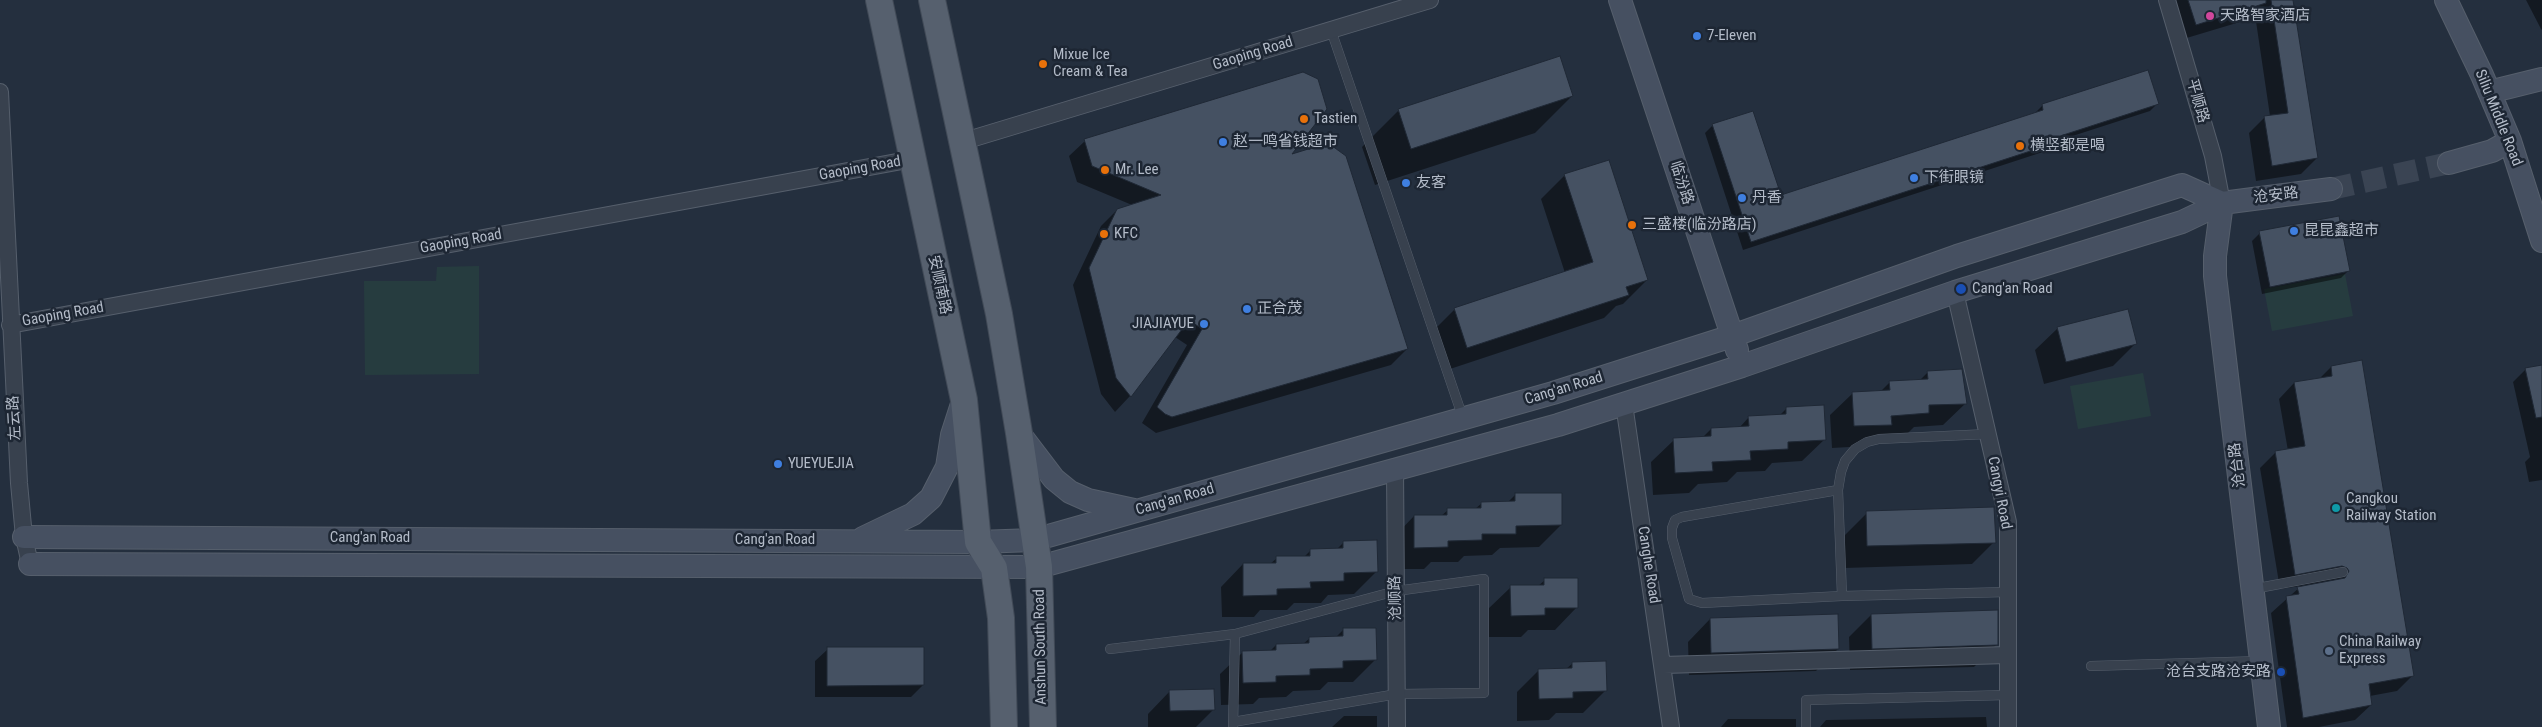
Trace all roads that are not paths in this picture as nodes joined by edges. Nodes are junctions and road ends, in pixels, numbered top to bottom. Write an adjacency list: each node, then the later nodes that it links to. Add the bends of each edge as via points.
1 (879, 0): 13 (main road, 安顺南路)
2 (932, 0): 12 (main road)
3 (1430, 0): 7 (street, Gaoping Road)
4 (1620, 0): 20 (street, 临汾路)
5 (2167, 0): 16 (street, 平顺路, via 2212,156)
6 (2446, 0): 10 (street, Siliu Middle Road)
7 (1331, 30): 12 (street, Gaoping Road); 24 (lane)
8 (2542, 79): 10 (street)
9 (0, 92): 19 (street, 左云路)
10 (2489, 92): 11 (street, Siliu Middle Road)
11 (2510, 141): 14 (street, via 2492,152); 17 (street, Siliu Middle Road)
12 (961, 142): 25 (main road, via 999,314)
13 (913, 159): 19 (street, Gaoping Road); 22 (main road, 安顺南路)
14 (2450, 163)
15 (2331, 190): 16 (street, 沧安路)
16 (2222, 203): 18 (street, Cang'an Road, via 2182,222); 20 (street, Cang'an Road, via 2182,185 1957,256); 38 (street, 沧台路, via 2215,276)
17 (2542, 240)
18 (1955, 292): 21 (street, Cang'an Road); 26 (street, Cangyi Road)
19 (10, 325): 30 (street, 左云路)
20 (1732, 336): 21 (street, 临汾路); 24 (street, Cang'an Road)
21 (1742, 366): 23 (street, Cang'an Road)
22 (964, 400): 31 (street, via 952,435 947,467 931,498 913,514); 33 (main road, 安顺南路)
23 (1624, 404): 27 (street, Cang'an Road); 46 (street, Canghe Road)
24 (1463, 418): 29 (street, Cang'an Road)
25 (1019, 433): 29 (street, via 1054,479 1070,492 1088,500); 32 (main road)
26 (1988, 434): 28 (lane, via 1867,442 1845,461); 40 (street, Cangyi Road, via 2008,522)
27 (1395, 469): 35 (street, Cang'an Road); 39 (street, 沧顺路)
28 (1838, 490): 41 (lane); 41 (lane, via 1682,517 1675,520 1672,538 1686,594 1694,602)
29 (1137, 511): 32 (street, Cang'an Road)
30 (24, 537): 31 (street, Cang'an Road); 34 (street, 左云路)
31 (858, 540): 33 (street, Cang'an Road)
32 (1034, 540): 33 (street, Cang'an Road); 35 (main road)
33 (978, 542): 36 (main road, 安顺南路)
34 (30, 564): 36 (street, Cang'an Road)
35 (1039, 567): 36 (street, Cang'an Road); 52 (main road, Anshun South Road)
36 (994, 568): 51 (main road, via 1001,618)
37 (2343, 572): 38 (lane)
38 (2253, 589): 45 (street, 沧台路)
39 (1396, 591): 42 (lane); 48 (street, 沧顺路); 48 (lane, via 1484,579 1484,693)
40 (2008, 592): 41 (lane); 44 (street, Cangyi Road)
41 (1842, 596)
42 (1235, 634): 43 (lane); 50 (lane)
43 (1110, 649)
44 (2007, 655): 46 (street); 49 (street, Cangyi Road)
45 (2261, 661): 47 (lane); 57 (street, 沧台路)
46 (1663, 665): 54 (street, Canghe Road)
47 (2091, 666)
48 (1397, 694): 50 (lane); 53 (street, 沧顺路)
49 (2008, 695): 55 (lane, via 1806,700); 56 (street, Cangyi Road)
50 (1234, 725)
51 (1004, 727)
52 (1043, 727)
53 (1397, 727)
54 (1671, 727)
55 (1806, 727)
56 (2008, 727)
57 (2269, 727)

